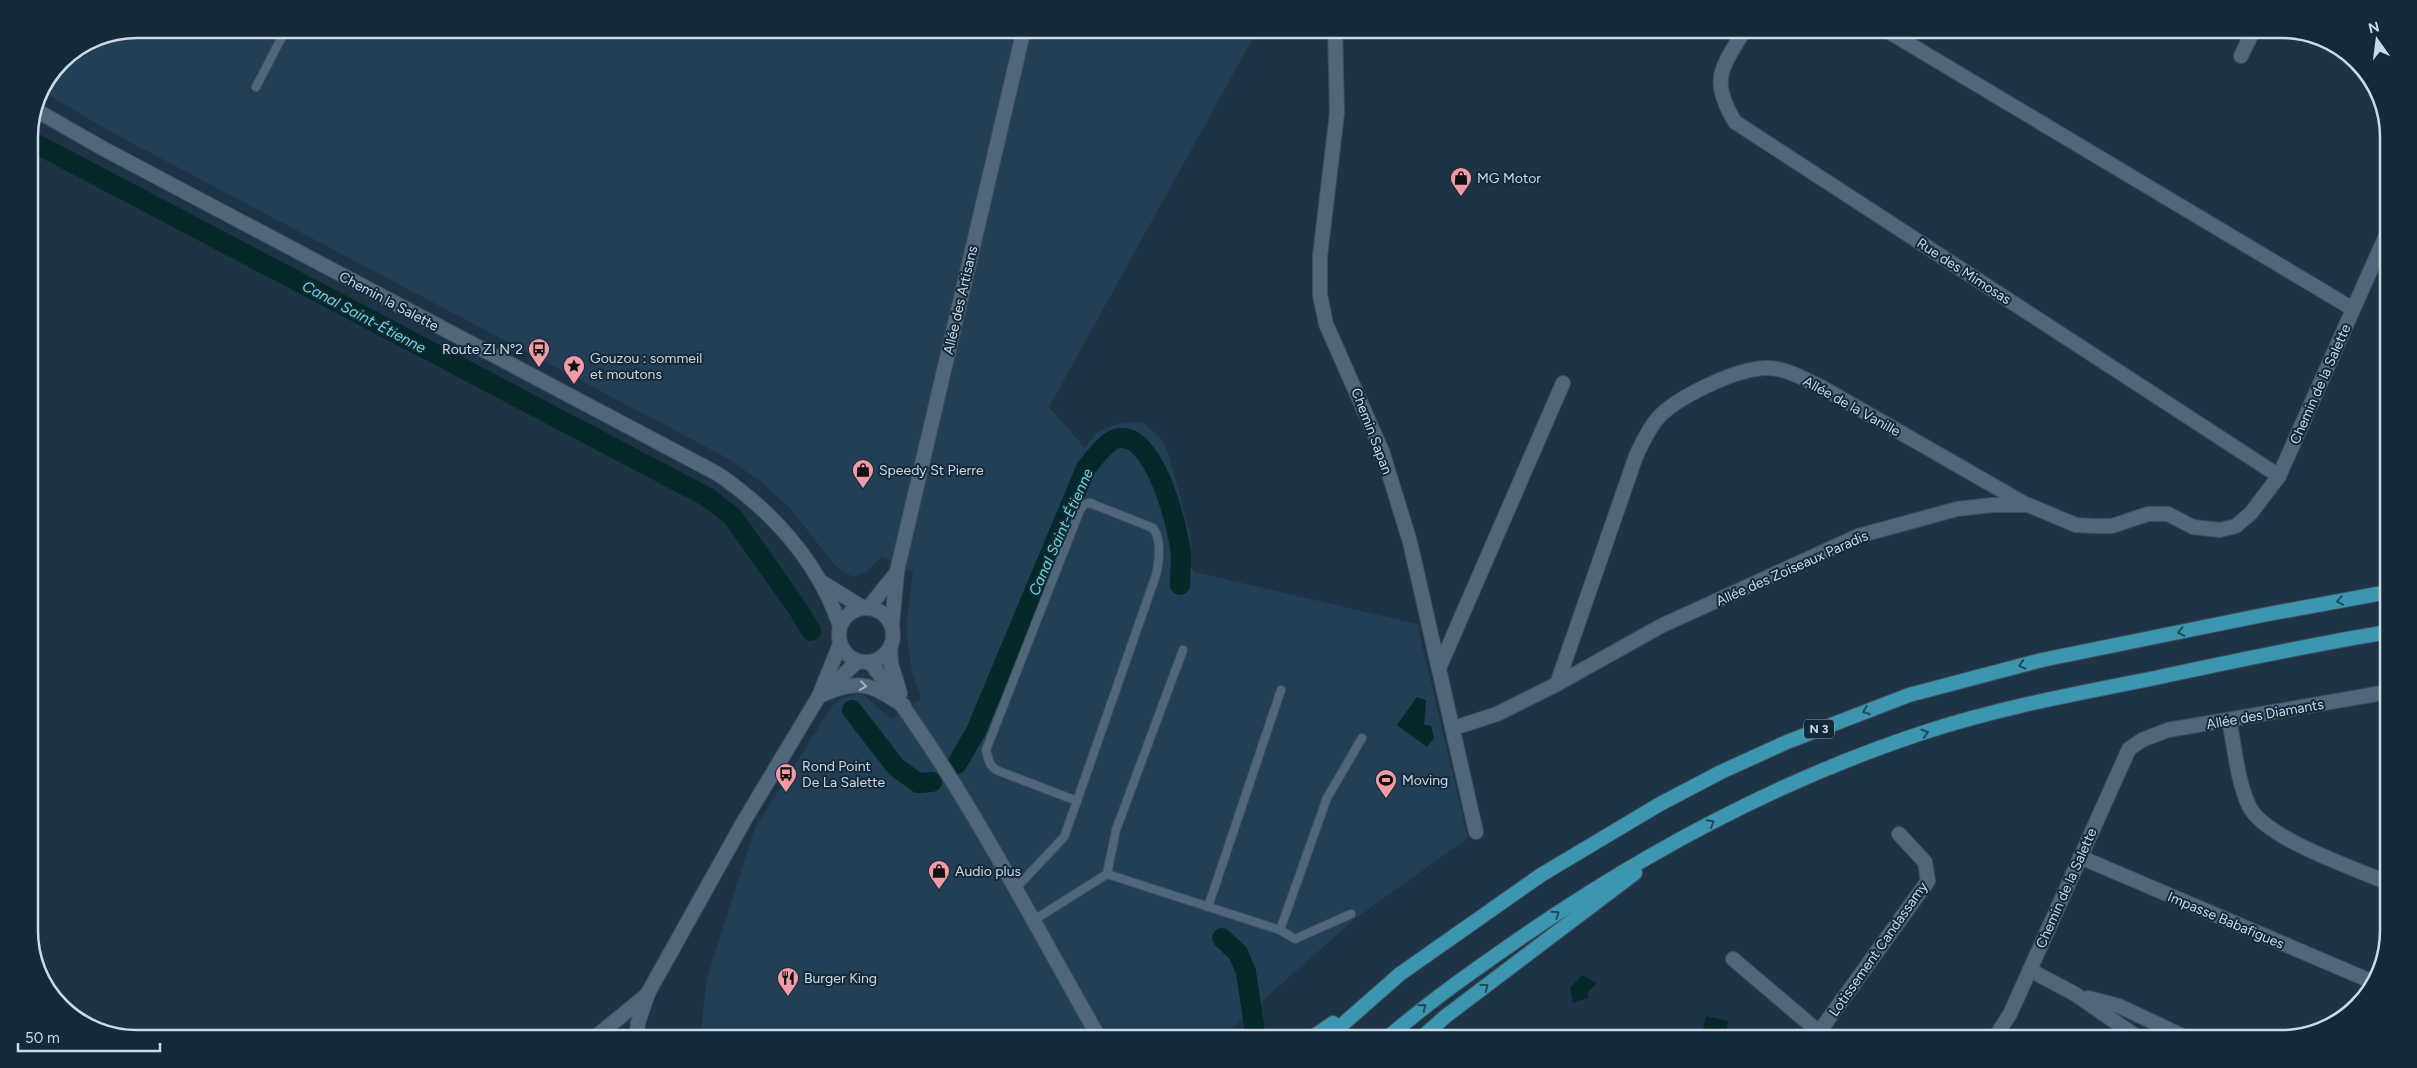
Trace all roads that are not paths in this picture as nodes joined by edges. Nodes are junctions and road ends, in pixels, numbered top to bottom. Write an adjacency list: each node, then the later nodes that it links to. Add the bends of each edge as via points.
1 (281, 38): 8 (lane)
2 (1022, 38): 16 (street, Allée des Artisans)
3 (1334, 38): 27 (street, Chemin Sapan, via 1337,113 1320,256 1320,295 1326,324 1382,451 1410,542)
4 (1740, 38): 13 (street, Rue des Mimosas, via 1721,70 1720,87 1723,103 1735,122)
5 (1899, 38): 11 (street)
6 (2250, 38): 7 (street)
7 (2241, 56)
8 (256, 88)
9 (40, 114): 17 (street, Chemin la Salette, via 718,474 749,495 777,522)
10 (2379, 251): 11 (street, Chemin de la Salette)
11 (2353, 309): 13 (street, Chemin de la Salette)
12 (1563, 383): 27 (street)
13 (2279, 476): 15 (street, Chemin de la Salette, via 2251,513)
14 (2028, 505): 15 (street, Allée des Zoiseaux Paradis, via 2076,525 2112,526 2148,514 2168,514 2193,528 2220,530); 28 (street, Allée des Zoiseaux Paradis, via 1957,509 1858,536 1661,626); 28 (street, Allée de la Vanille, via 1809,381 1767,367 1741,372 1683,397 1657,419 1645,437)
15 (2236, 526)
16 (897, 571): 19 (street, Allée des Artisans); 20 (street, Allée des Artisans)
17 (823, 583): 19 (street, Chemin la Salette); 21 (street, Chemin la Salette)
18 (2380, 594): 51 (highway, N 3, one-way to 51, via 2042,660 1909,695 1846,718 1721,772 1643,814 1541,875)
19 (865, 607): 20 (street, via 883,613); 21 (street, via 848,614)
20 (892, 624): 24 (street)
21 (840, 626): 23 (street)
22 (2380, 634): 40 (highway, one-way to 22, via 1803,779 1921,733 2051,699)
23 (840, 644): 26 (street, via 844,652); 31 (street)
24 (890, 648): 26 (street, via 878,659); 32 (street, via 894,677)
25 (1183, 650): 42 (lane, via 1116,830)
26 (864, 662): 31 (street); 32 (street)
27 (1440, 666): 34 (street, Chemin Sapan)
28 (1557, 684): 34 (street, Allée des Zoiseaux Paradis, via 1497,714)
29 (1281, 690): 45 (lane)
30 (2380, 693): 33 (street, Allée des Diamants)
31 (818, 696): 32 (street, one-way to 32, via 856,684 871,687); 53 (street)
32 (904, 706): 44 (street)
33 (2229, 720): 36 (street, Allée des Diamants, via 2168,730); 43 (street, via 2243,789 2250,808 2261,823 2277,835)
34 (1454, 728): 38 (street, Chemin Sapan)
35 (1362, 738): 48 (lane, via 1327,798)
36 (2142, 740): 41 (street, Chemin de la Salette, via 2129,749 2121,764)
37 (1077, 801): 37 (lane, via 996,770 990,764 986,750 1080,510 1090,503 1153,528 1157,532 1159,563); 44 (lane, via 1064,837)
38 (1476, 832)
39 (1899, 834): 63 (street, Lotissement Candassamy, via 1925,862 1928,881)
40 (1679, 839): 60 (highway, one-way to 40, via 1425,1005 1563,909); 61 (highway, one-way to 40)
41 (2080, 858): 50 (street, Chemin de la Salette); 52 (street, Impasse Babafigues)
42 (1107, 874): 45 (lane); 47 (lane)
43 (2380, 880)
44 (1017, 887): 47 (street)
45 (1208, 907): 48 (lane)
46 (1351, 914): 48 (lane, via 1295,940)
47 (1034, 920): 57 (street)
48 (1280, 930)
49 (1733, 959): 62 (street)
50 (2030, 970): 54 (street); 64 (street, Chemin de la Salette)
51 (1400, 974): 58 (highway); 59 (highway, N 3)
52 (2366, 980)
53 (648, 993): 55 (street); 56 (street)
54 (2075, 994): 65 (street); 66 (street, via 2118,1006)
55 (604, 1030)
56 (637, 1030)
57 (1095, 1030)
58 (1322, 1030)
59 (1336, 1030)
60 (1396, 1030)
61 (1430, 1030)
62 (1810, 1030)
63 (1821, 1030)
64 (2000, 1030)
65 (2127, 1030)
66 (2170, 1030)

